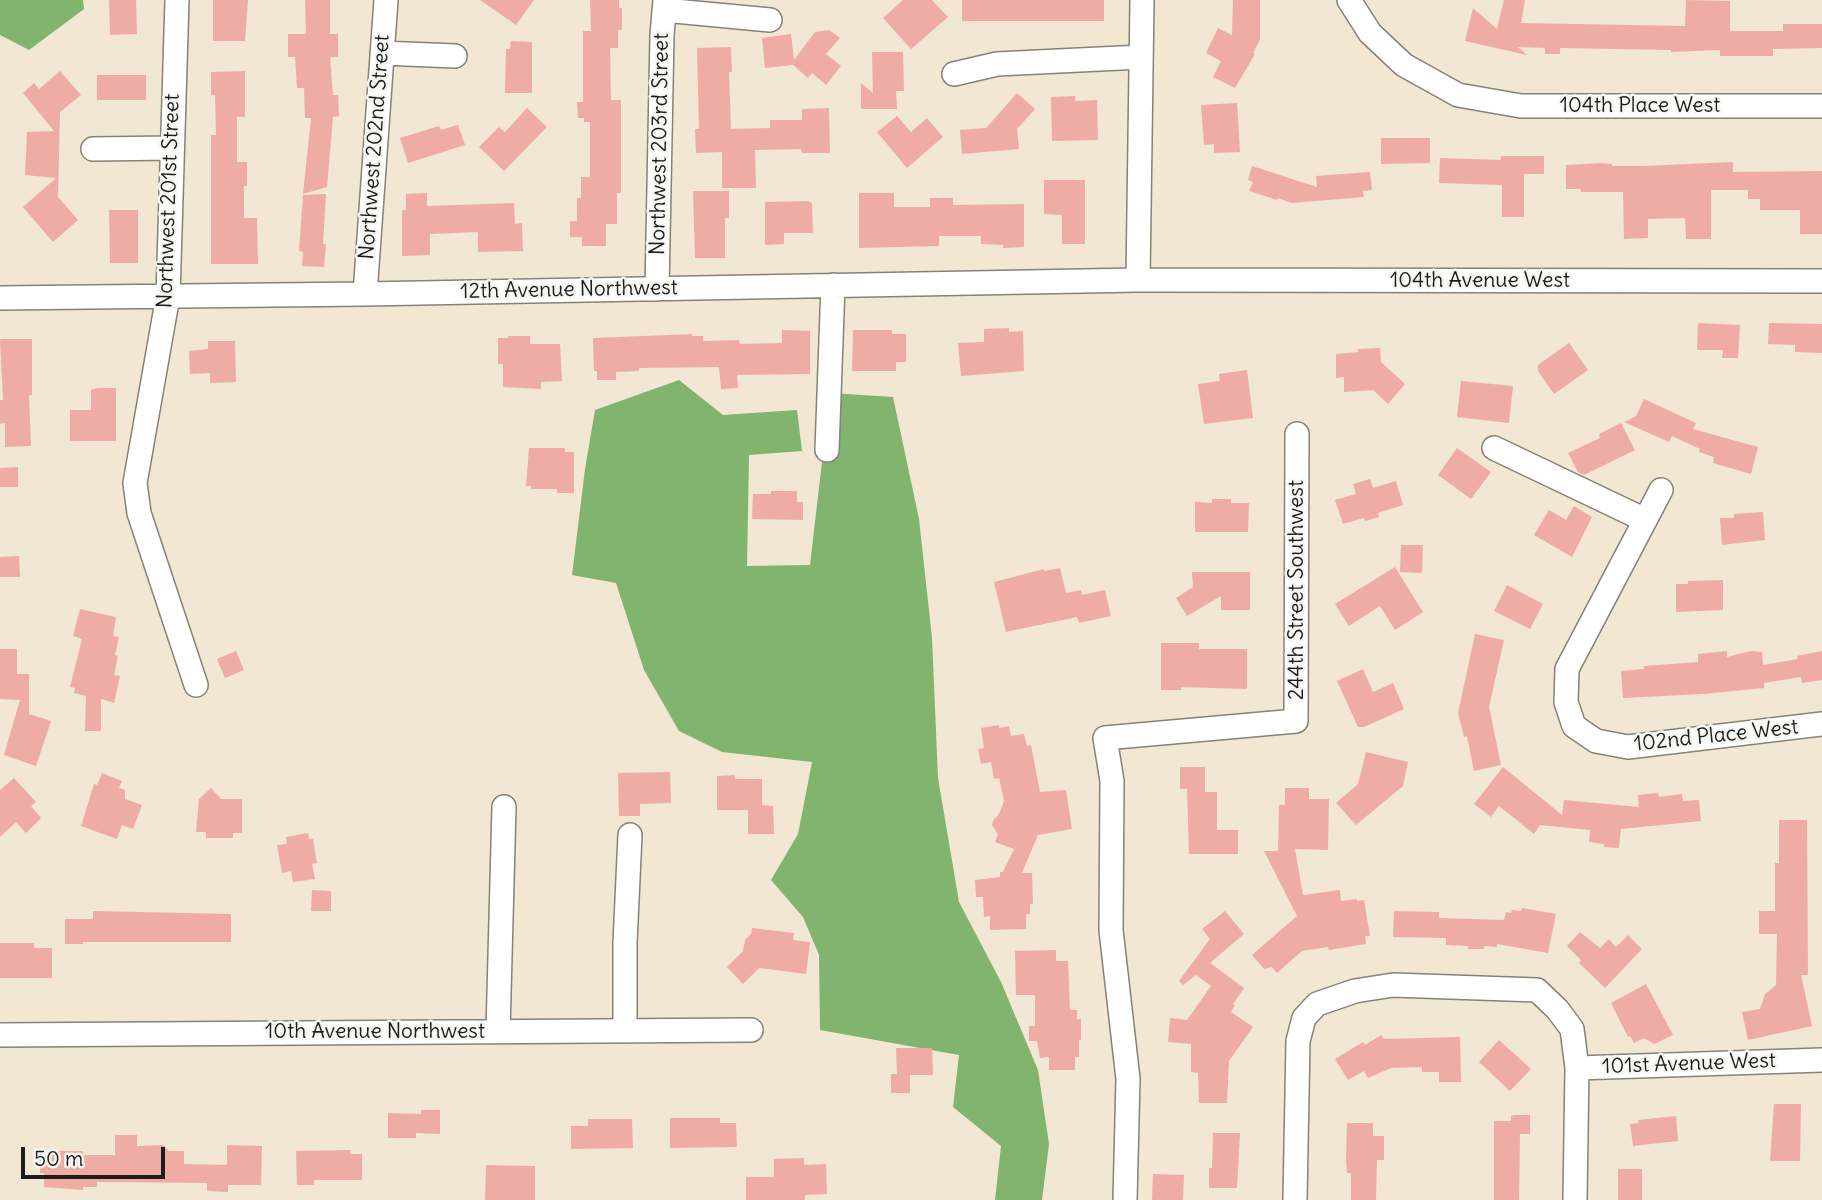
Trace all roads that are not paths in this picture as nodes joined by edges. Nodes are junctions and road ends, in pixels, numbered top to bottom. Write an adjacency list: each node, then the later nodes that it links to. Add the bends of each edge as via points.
1 (177, 0): 12 (street, Northwest 201st Street)
2 (386, 0): 7 (street, Northwest 202nd Street)
3 (1142, 0): 9 (street)
4 (1349, 0): 11 (street, 104th Place West, via 1370,33 1405,65 1458,95 1521,106)
5 (664, 5): 6 (street); 17 (street, Northwest 203rd Street)
6 (770, 20)
7 (382, 53): 8 (street); 18 (street, Northwest 202nd Street)
8 (455, 56)
9 (1141, 57): 10 (street, via 997,65); 14 (street)
10 (954, 74)
11 (1822, 106)
12 (172, 148): 13 (street); 19 (street, Northwest 201st Street)
13 (93, 149)
14 (1138, 280): 15 (street, 104th Avenue West); 16 (street, 12th Avenue Northwest)
15 (1822, 281)
16 (833, 285): 17 (street, 12th Avenue Northwest); 23 (street)
17 (657, 289): 18 (street, 12th Avenue Northwest)
18 (365, 294): 19 (street, 12th Avenue Northwest)
19 (168, 296): 20 (street, 12th Avenue Northwest); 26 (street, Northwest 201st Street, via 135,483 139,513)
20 (0, 298)
21 (1297, 434): 36 (street, 244th Street Southwest, via 1296,721 1105,738 1112,781 1111,930 1128,1079)
22 (1494, 448): 25 (street)
23 (827, 450)
24 (1661, 490): 25 (street)
25 (1645, 520): 27 (street, 102nd Place West, via 1567,669 1566,702 1574,726 1596,741 1628,747)
26 (196, 685)
27 (1822, 724)
28 (504, 807): 31 (street)
29 (630, 835): 32 (street)
30 (751, 1030): 32 (street, 10th Avenue Northwest)
31 (498, 1031): 32 (street, 10th Avenue Northwest); 33 (street, 10th Avenue Northwest)
32 (625, 1031)
33 (0, 1035)
34 (1822, 1060): 35 (street, 101st Avenue West)
35 (1577, 1068): 37 (street, 101st Avenue West, via 1572,1029 1537,990 1393,985 1317,1004 1304,1018 1298,1041); 38 (street)
36 (1125, 1200)
37 (1295, 1200)
38 (1575, 1200)

